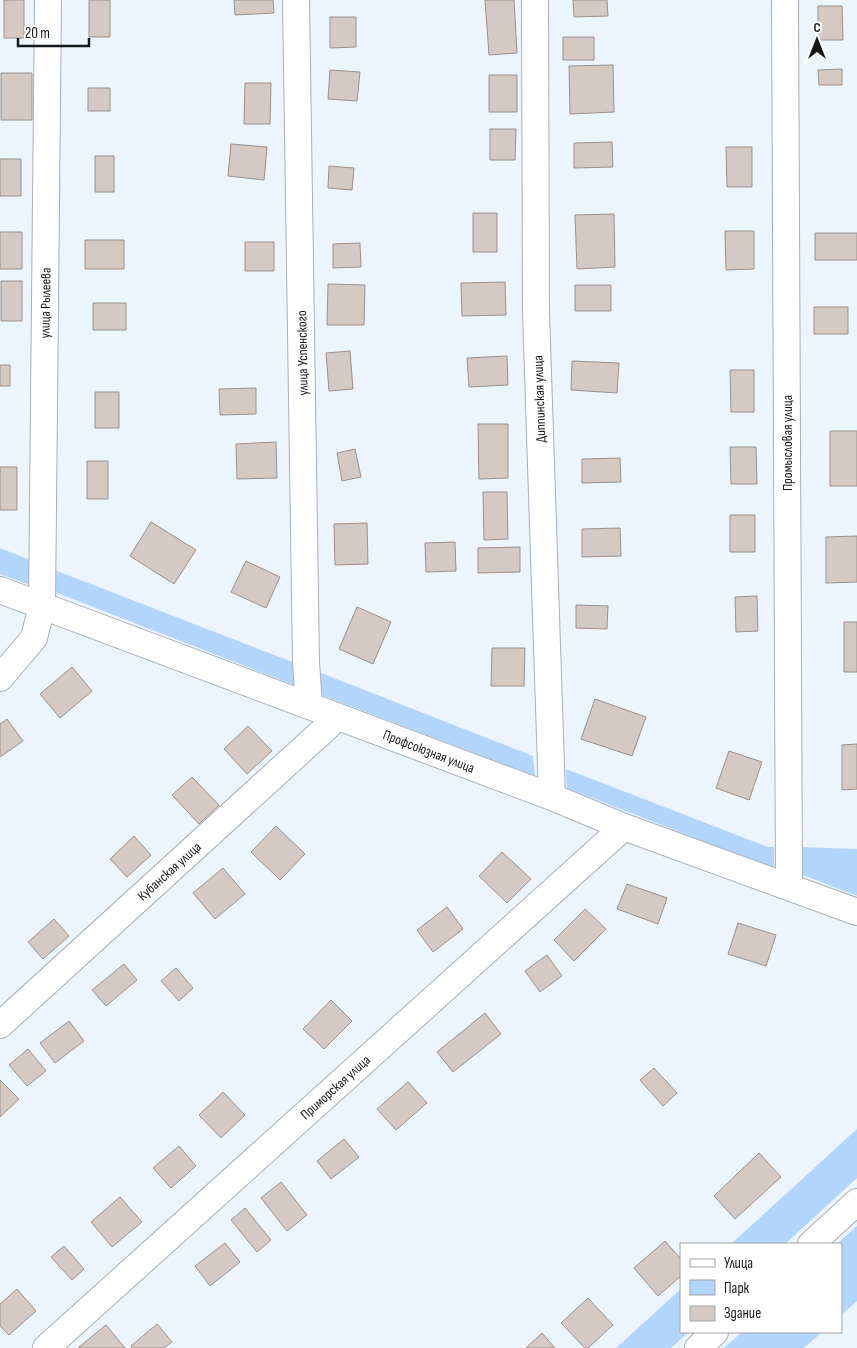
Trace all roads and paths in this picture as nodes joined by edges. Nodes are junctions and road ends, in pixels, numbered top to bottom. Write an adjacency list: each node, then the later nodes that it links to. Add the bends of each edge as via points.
1 (48, 0): 6 (street, улица Рылеева)
2 (296, 0): 8 (street, улица Успенского)
3 (534, 0): 10 (street, Диппинская улица, via 536,313)
4 (784, 0): 12 (street, Промысловая улица)
5 (0, 590): 6 (street, Профсоюзная улица)
6 (42, 606): 7 (street, улица Рылеева, via 34,638); 8 (street, Профсоюзная улица)
7 (0, 678)
8 (309, 706): 9 (street, Профсоюзная улица)
9 (338, 717): 10 (street, Профсоюзная улица); 14 (street, Кубанская улица)
10 (552, 797): 11 (street, Профсоюзная улица)
11 (624, 827): 12 (street, Профсоюзная улица); 18 (street, Приморская улица)
12 (789, 886): 13 (street, Профсоюзная улица)
13 (857, 912)
14 (0, 1025)
15 (857, 1202): 16 (street)
16 (812, 1243)
17 (714, 1333): 19 (street)
18 (46, 1348)
19 (698, 1348)

